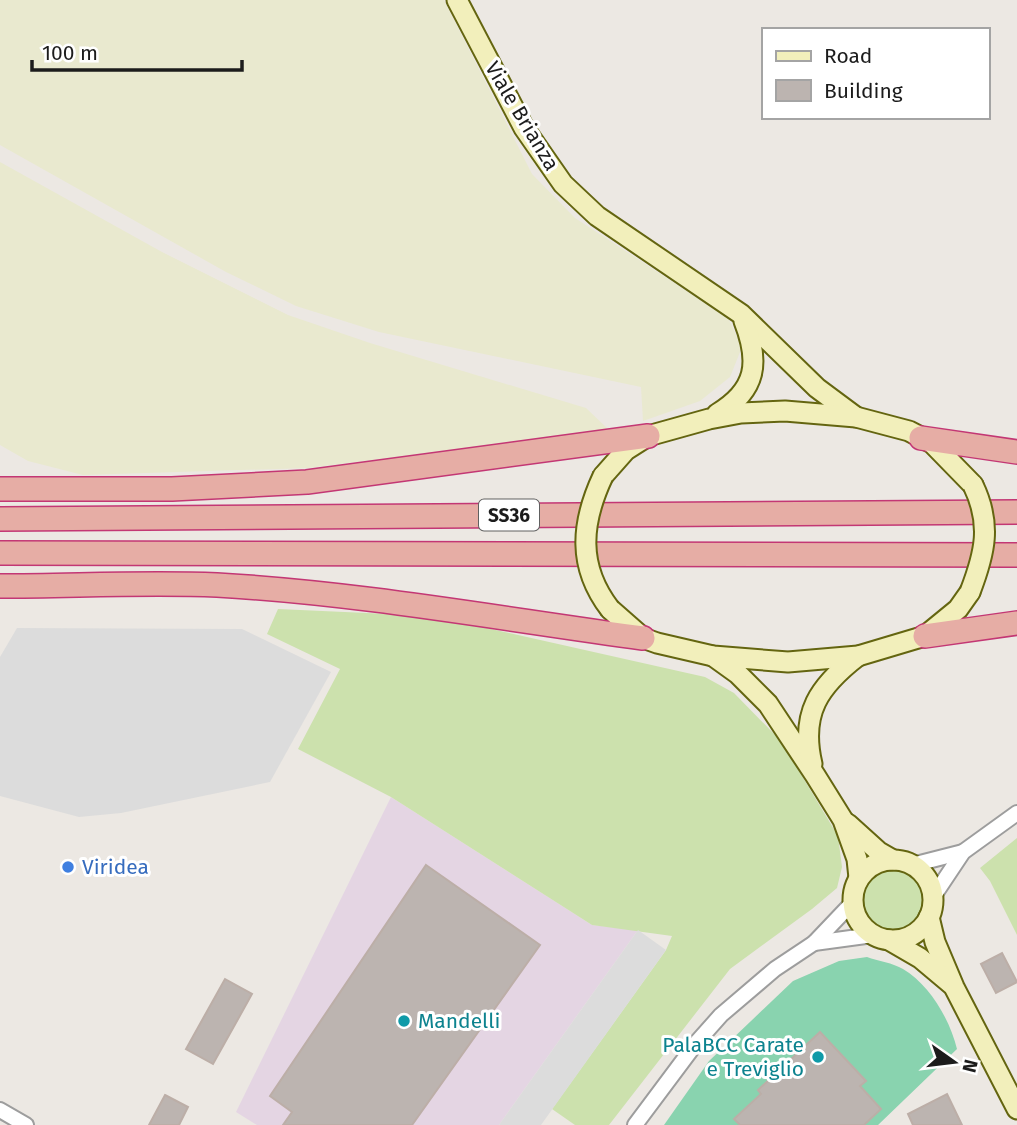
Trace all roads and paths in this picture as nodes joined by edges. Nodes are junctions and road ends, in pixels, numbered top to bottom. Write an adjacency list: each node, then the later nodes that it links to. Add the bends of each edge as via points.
1 (457, 0): 2 (main road, Viale Brianza, via 524,128 563,184 597,216)
2 (741, 314): 3 (main road, Viale Brianza, via 817,388); 4 (main road, via 753,343 751,378 739,398)
3 (856, 417): 4 (main road, via 785,411); 6 (main road)
4 (709, 419): 5 (main road)
5 (648, 436): 8 (highway, via 307,482 172,489); 16 (main road, bridge, via 626,450 603,476 589,512 586,550 588,570 610,609)
6 (921, 438): 7 (highway); 15 (main road, bridge, via 932,443 973,485 985,523 985,546 970,592 958,609)
7 (1017, 452)
8 (0, 489)
9 (1017, 512): 10 (highway, SS36)
10 (0, 519)
11 (0, 553): 12 (highway, SS36)
12 (1017, 555)
13 (0, 586): 16 (highway, via 215,585 294,591)
14 (1017, 623): 15 (highway)
15 (925, 636): 18 (main road)
16 (643, 638): 17 (main road)
17 (713, 656): 18 (main road, via 789,662); 19 (main road, via 768,705)
18 (858, 656): 19 (main road, via 827,682 810,715 808,748)
19 (815, 775): 21 (main road)
20 (1017, 813): 22 (street)
21 (843, 820): 23 (main road, via 879,852); 24 (main road)
22 (962, 852): 23 (street); 25 (street)
23 (903, 862): 24 (main road, via 874,864); 25 (main road, via 923,873)
24 (859, 878): 26 (main road)
25 (933, 897): 27 (main road)
26 (853, 902): 28 (main road, via 858,921); 29 (street)
27 (929, 918): 28 (main road, via 922,928 901,940); 30 (main road)
28 (881, 938): 29 (street); 30 (main road, via 920,958)
29 (814, 943): 34 (street, via 721,1015)
30 (954, 987): 31 (main road)
31 (1017, 1109)
32 (0, 1110): 33 (street)
33 (26, 1125)
34 (635, 1125)

